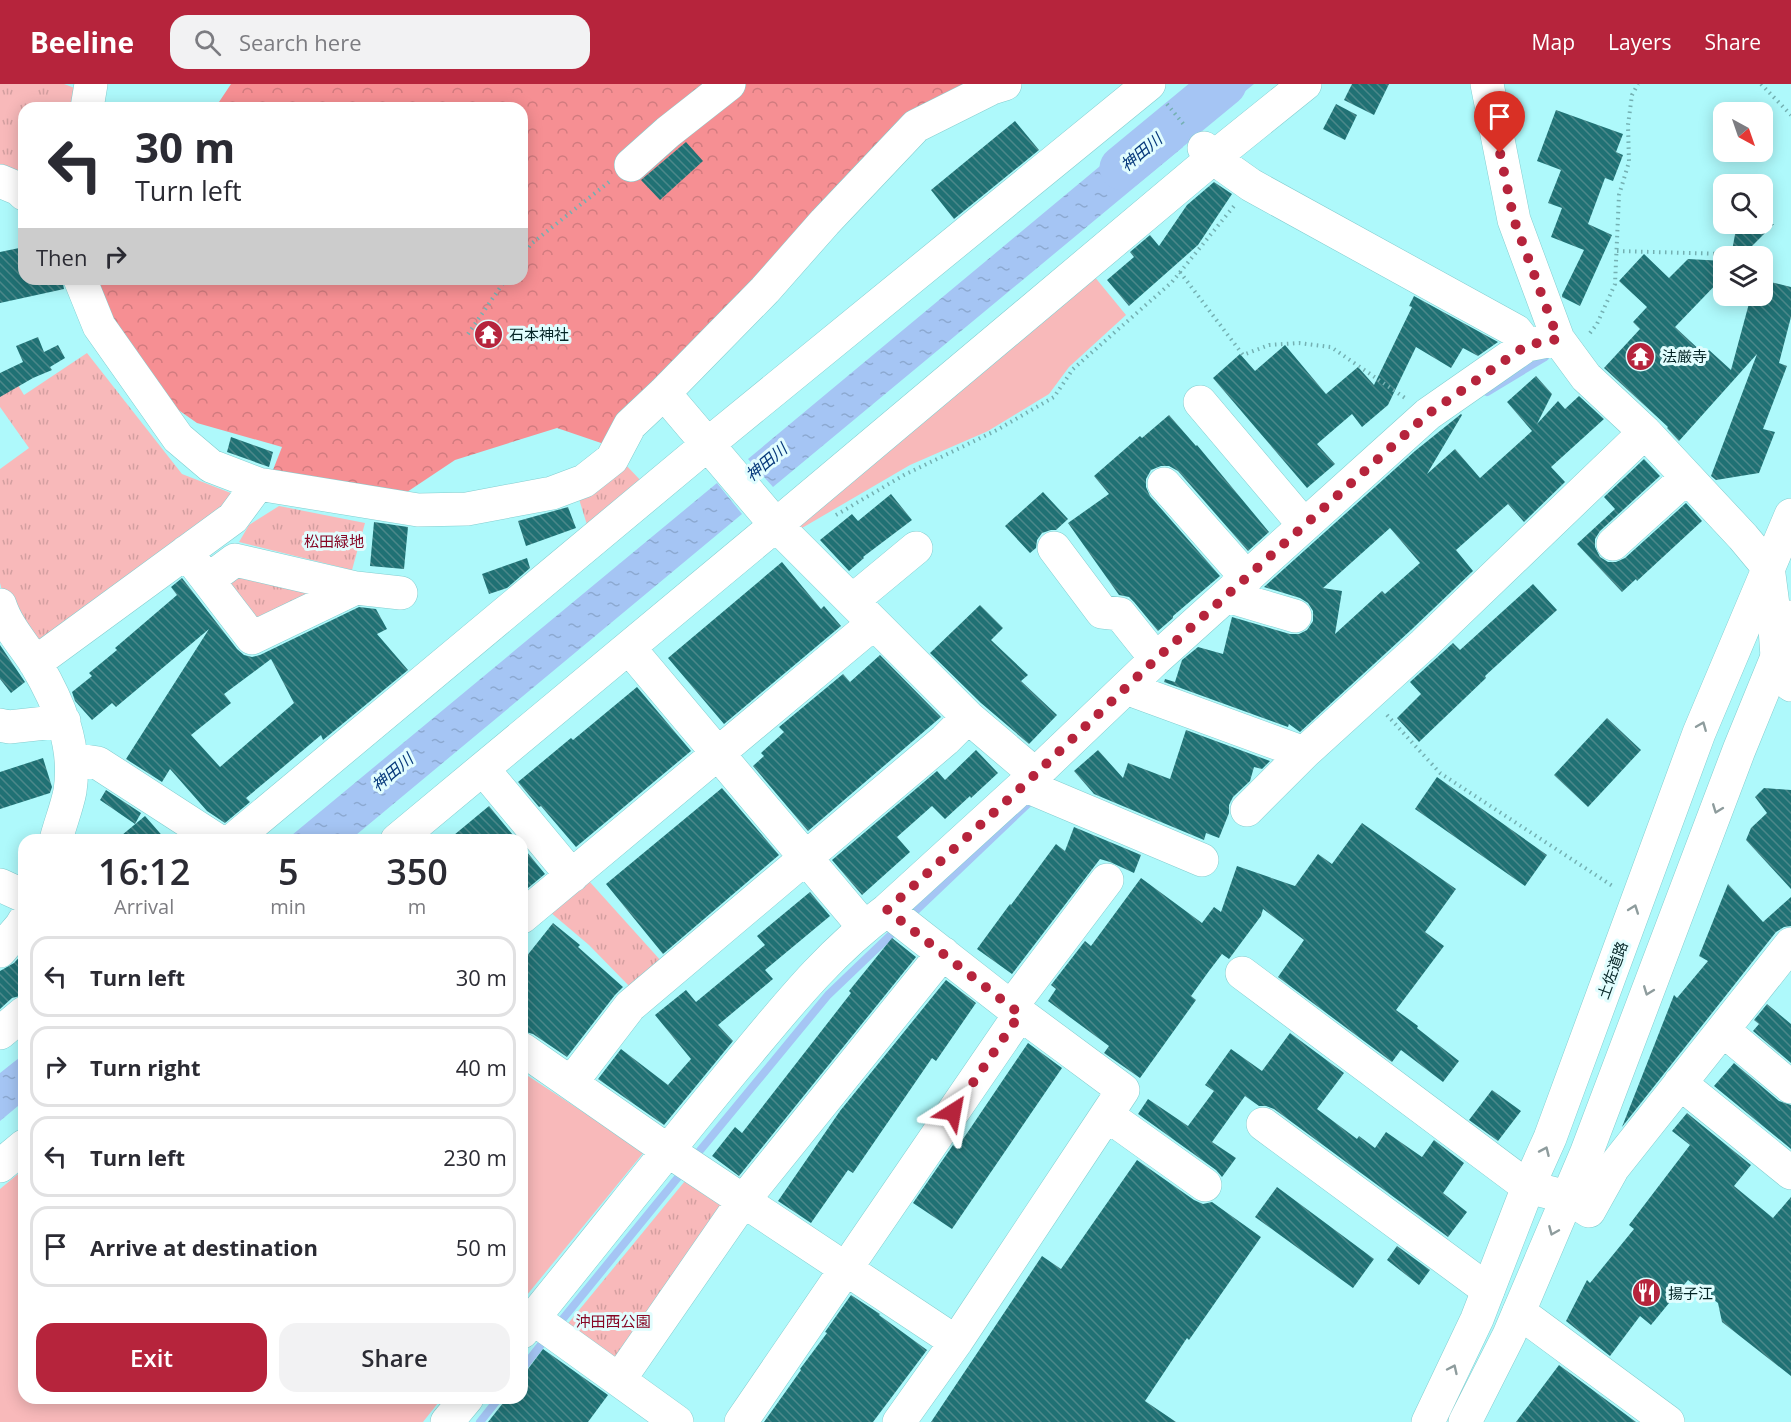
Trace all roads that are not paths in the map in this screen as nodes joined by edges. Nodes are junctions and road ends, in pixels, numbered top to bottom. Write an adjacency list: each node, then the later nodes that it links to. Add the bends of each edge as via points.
1 (91, 84): 7 (main road)
2 (729, 84): 9 (main road)
3 (1005, 84): 14 (main road, via 916,126)
4 (1305, 84): 8 (main road)
5 (1487, 84): 13 (main road, via 1514,220)
6 (1152, 88): 17 (main road)
7 (88, 102)
8 (1209, 153): 13 (main road, via 1251,185); 22 (main road)
9 (631, 165)
10 (0, 182): 11 (main road)
11 (18, 189)
12 (82, 285): 19 (main road, via 99,326 178,438 211,466)
13 (1552, 347): 16 (main road); 23 (main road, via 1428,414)
14 (664, 393): 17 (main road); 19 (main road, via 630,425 612,459 584,481 552,493 466,509 418,510)
15 (1200, 402): 23 (main road)
16 (1645, 432): 18 (main road); 45 (main road)
17 (711, 448): 22 (main road); 53 (main road)
18 (1687, 477): 24 (main road); 28 (main road)
19 (258, 484): 27 (main road, via 233,518)
20 (1164, 484): 32 (main road)
21 (1791, 515): 28 (main road, 土佐道路)
22 (771, 519): 34 (main road); 37 (main road)
23 (1304, 525): 32 (main road)
24 (1613, 544)
25 (916, 548): 34 (main road)
26 (1054, 548): 38 (main road, via 1102,612 1120,614)
27 (186, 552): 29 (main road); 39 (main road)
28 (1768, 567): 40 (main road); 83 (main road, 土佐道路, one-way to 28, via 1550,1138 1699,733)
29 (208, 580): 30 (main road, via 235,560); 30 (main road, via 252,638)
30 (356, 588): 31 (main road)
31 (401, 593)
32 (1238, 593): 35 (main road); 38 (main road)
33 (0, 605): 39 (main road, via 3,616)
34 (863, 612): 42 (main road); 46 (main road)
35 (1295, 616)
36 (1791, 617): 40 (main road)
37 (629, 648): 46 (main road); 48 (main road)
38 (1156, 659): 41 (main road)
39 (35, 663): 43 (main road)
40 (1784, 671): 84 (main road, one-way to 84, via 1739,750)
41 (1136, 692): 45 (main road); 49 (main road)
42 (968, 717): 49 (main road); 55 (main road)
43 (64, 721): 44 (main road); 47 (main road)
44 (0, 725)
45 (1304, 753): 50 (main road)
46 (718, 754): 55 (main road); 57 (main road)
47 (72, 759): 51 (main road, via 70,792); 52 (main road, via 98,763)
48 (483, 769): 54 (main road); 57 (main road)
49 (1034, 785): 56 (main road); 62 (main road)
50 (1247, 810)
51 (58, 834)
52 (208, 834)
53 (240, 834)
54 (405, 834)
55 (806, 858): 62 (main road); 73 (main road, via 630,1006)
56 (1202, 860)
57 (572, 876): 61 (main road)
58 (1107, 880): 68 (main road)
59 (0, 885): 60 (main road)
60 (18, 893)
61 (528, 912)
62 (890, 921): 66 (main road); 79 (main road, via 801,990)
63 (18, 930): 65 (main road)
64 (1791, 944): 70 (main road)
65 (0, 951)
66 (943, 953): 68 (main road); 85 (main road)
67 (1242, 973): 83 (main road)
68 (1015, 1011): 76 (main road, via 1123,1090); 86 (main road)
69 (18, 1018): 71 (main road)
70 (1722, 1030): 74 (main road); 75 (main road)
71 (0, 1033)
72 (528, 1053): 73 (main road)
73 (572, 1083): 79 (main road)
74 (1680, 1083): 81 (main road); 84 (main road, via 1613,1168 1589,1211)
75 (1791, 1087)
76 (1107, 1115): 82 (main road); 90 (main road)
77 (1263, 1124): 87 (main road)
78 (18, 1151): 80 (main road)
79 (681, 1160): 85 (main road); 89 (main road)
80 (0, 1166)
81 (1791, 1173)
82 (1205, 1185)
83 (1528, 1187): 84 (main road); 87 (main road, 土佐道路)
84 (1568, 1197): 88 (main road, one-way to 88)
85 (743, 1201): 86 (main road); 91 (main road)
86 (845, 1269): 90 (main road); 95 (main road)
87 (1488, 1290): 97 (main road, 土佐道路, one-way to 87)
88 (1519, 1312): 98 (main road); 99 (main road)
89 (540, 1328): 91 (main road)
90 (956, 1342): 96 (main road)
91 (619, 1380): 94 (main road)
92 (462, 1404): 93 (main road)
93 (447, 1422)
94 (677, 1422)
95 (741, 1422)
96 (899, 1422)
97 (1428, 1422)
98 (1465, 1422)
99 (1668, 1422)

